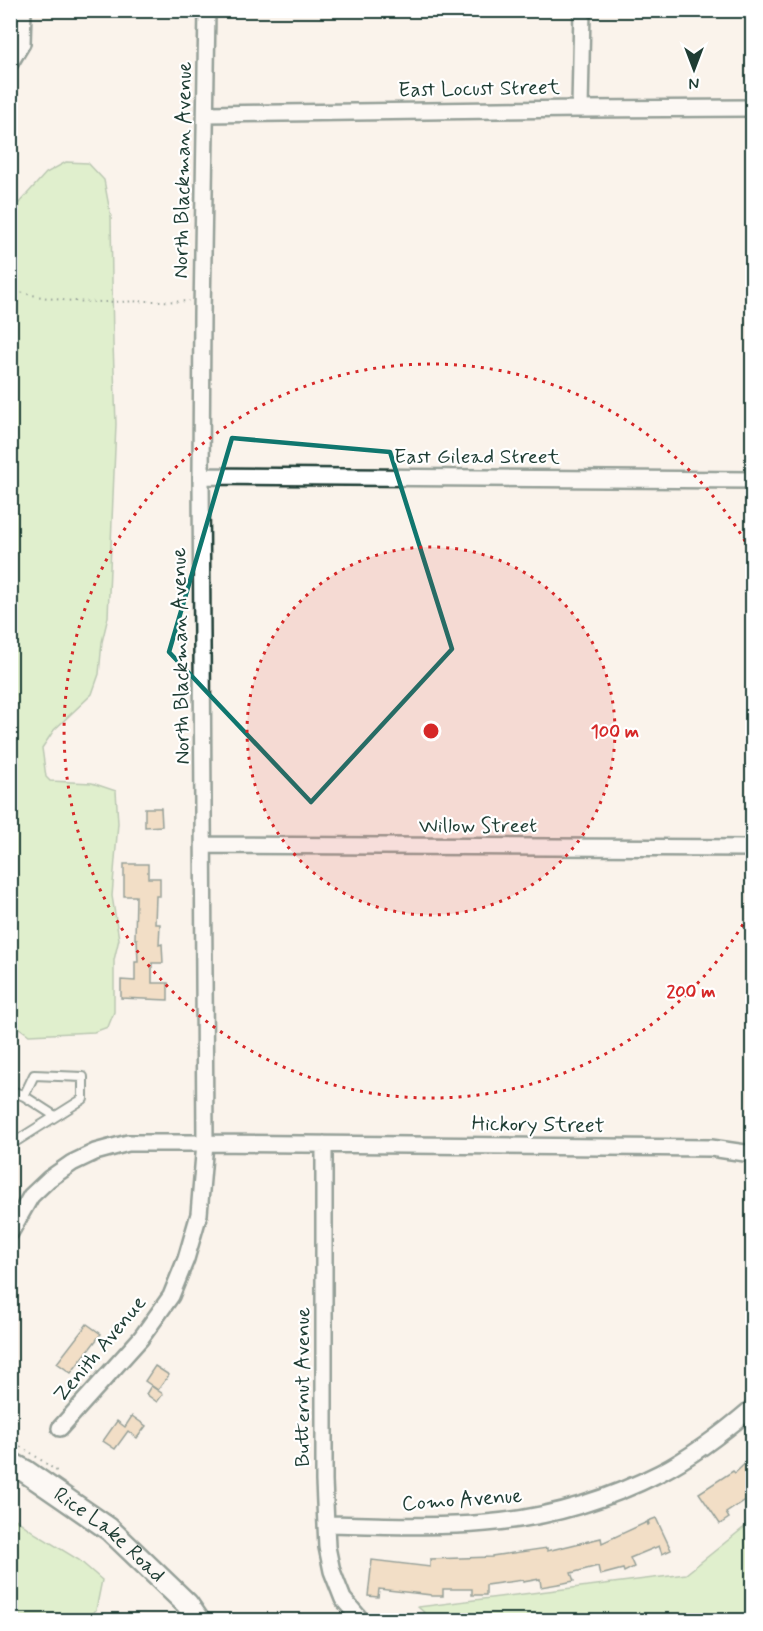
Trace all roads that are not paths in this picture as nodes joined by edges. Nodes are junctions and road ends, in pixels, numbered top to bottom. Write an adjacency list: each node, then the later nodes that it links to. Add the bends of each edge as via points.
1 (23, 10): 4 (street, via 22,43)
2 (207, 10): 7 (street, North Blackman Avenue)
3 (582, 10): 6 (street)
4 (10, 63)
5 (753, 108): 6 (street, East Locust Street)
6 (580, 109): 7 (street, East Locust Street)
7 (206, 114): 8 (street, North Blackman Avenue)
8 (201, 477): 9 (street, East Gilead Street); 10 (street, North Blackman Avenue)
9 (753, 480)
10 (204, 845): 11 (street, Willow Street); 15 (street, North Blackman Avenue)
11 (753, 848)
12 (10, 1090): 13 (lane)
13 (24, 1096): 14 (lane); 14 (lane, via 34,1075 83,1077 83,1099)
14 (55, 1116): 17 (lane)
15 (205, 1143): 16 (street, Hickory Street); 19 (street, via 128,1143 95,1152 72,1163 31,1196); 20 (street, North Blackman Avenue, via 199,1214)
16 (324, 1144): 18 (street, Hickory Street, via 711,1148); 24 (street, Butternut Avenue)
17 (10, 1145)
18 (753, 1154)
19 (10, 1233)
20 (171, 1296): 22 (street, Zenith Avenue, via 141,1338)
21 (753, 1408): 24 (street, Como Avenue, via 661,1473 571,1508 483,1524)
22 (60, 1428)
23 (10, 1462): 25 (main road, Rice Lake Road, via 109,1529)
24 (326, 1524): 26 (street, Butternut Avenue, via 332,1571 344,1599)
25 (198, 1620)
26 (361, 1620)

